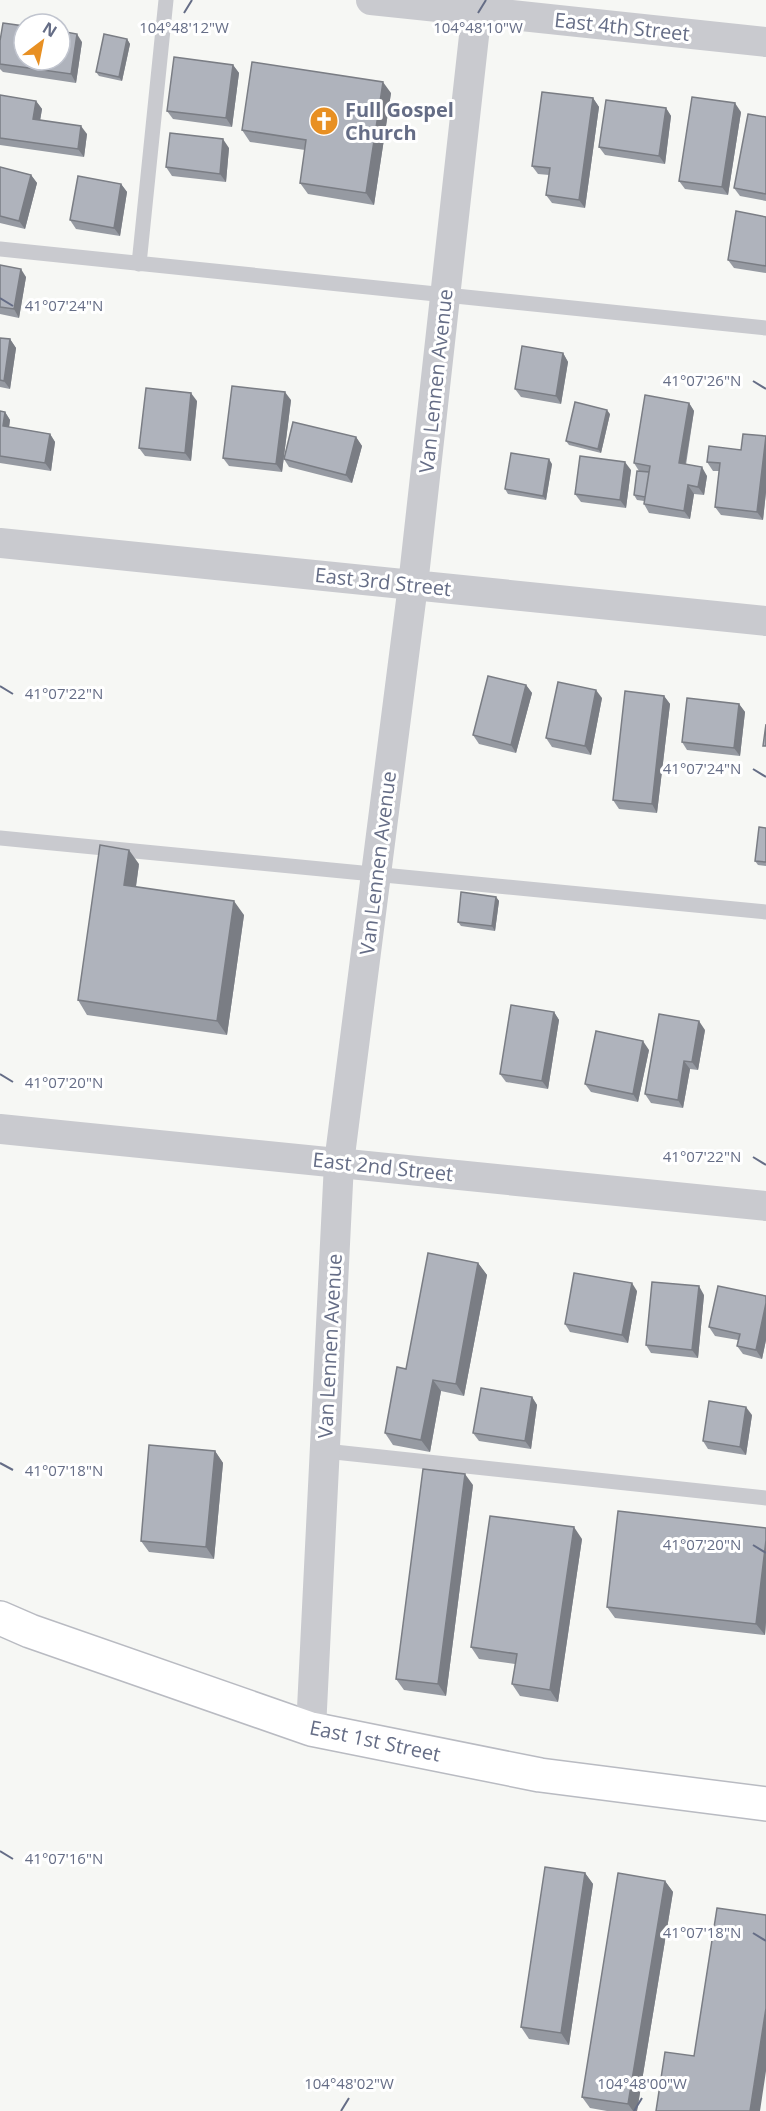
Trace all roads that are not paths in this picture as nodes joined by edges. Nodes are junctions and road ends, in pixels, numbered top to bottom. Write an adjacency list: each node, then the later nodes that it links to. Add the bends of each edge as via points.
1 (166, 0): 6 (lane)
2 (370, 0): 3 (street, East 4th Street)
3 (477, 6): 4 (street, East 4th Street); 7 (street, Van Lennen Avenue)
4 (766, 42)
5 (0, 249): 6 (lane)
6 (139, 264): 7 (lane)
7 (445, 295): 8 (lane); 10 (street, Van Lennen Avenue)
8 (766, 328)
9 (0, 543): 10 (street, East 3rd Street)
10 (413, 585): 11 (street, East 3rd Street); 13 (street, Van Lennen Avenue)
11 (766, 621)
12 (0, 838): 13 (lane)
13 (376, 874): 14 (lane); 16 (street, Van Lennen Avenue)
14 (766, 912)
15 (0, 1129): 16 (street, East 2nd Street)
16 (339, 1163): 17 (street, East 2nd Street); 18 (street, Van Lennen Avenue)
17 (766, 1206)
18 (325, 1451): 19 (lane); 21 (street, Van Lennen Avenue)
19 (766, 1498)
20 (0, 1618): 21 (street, East 1st Street)
21 (311, 1729): 22 (street, East 1st Street, via 540,1775)
22 (766, 1804)

